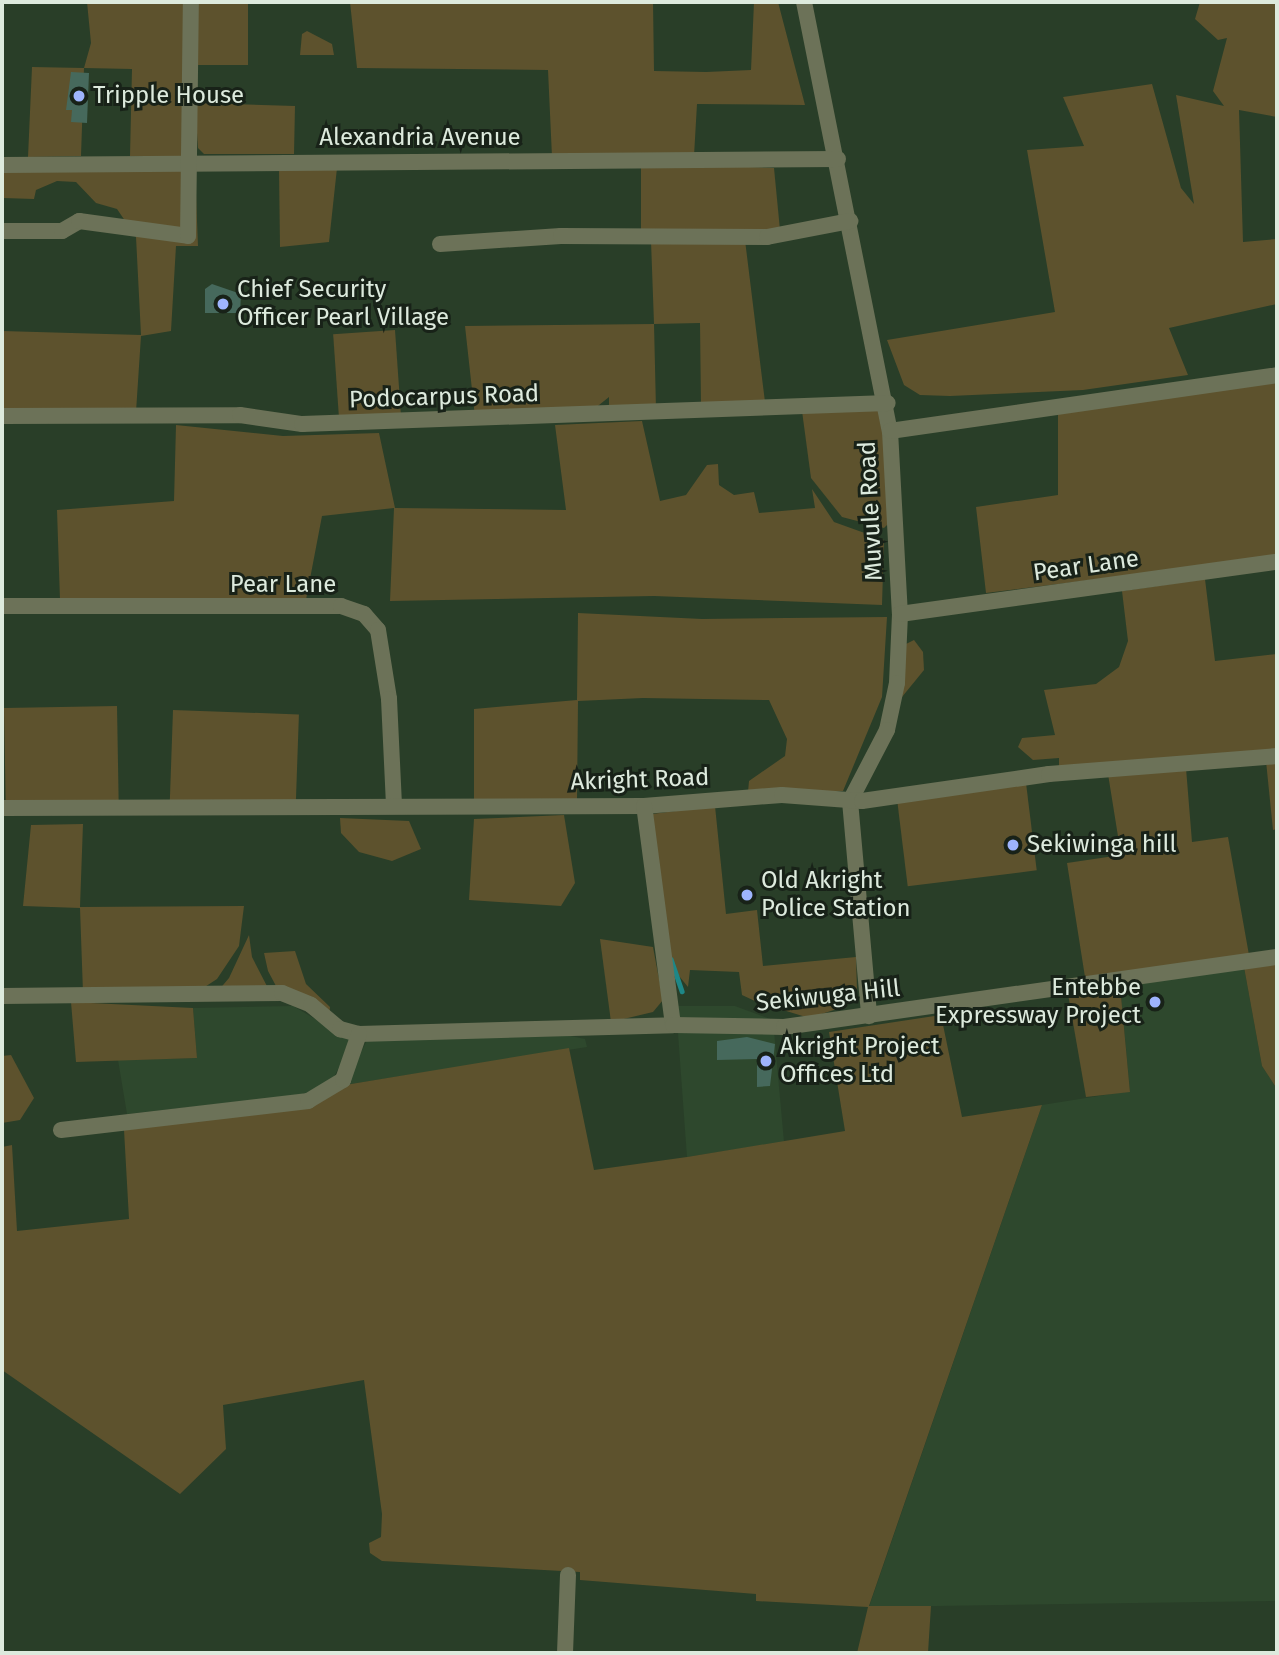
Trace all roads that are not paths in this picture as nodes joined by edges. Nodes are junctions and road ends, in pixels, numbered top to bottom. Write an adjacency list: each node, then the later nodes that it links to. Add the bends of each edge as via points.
1 (191, 2): 4 (street)
2 (804, 2): 3 (street, Muvule Road)
3 (838, 159): 4 (street, Alexandria Avenue); 6 (street, Muvule Road)
4 (190, 164): 5 (street, Alexandria Avenue); 7 (street, via 188,236 82,221 62,231)
5 (2, 165)
6 (850, 221): 8 (street, via 767,237 561,236); 10 (street, Muvule Road)
7 (2, 231)
8 (440, 244)
9 (1277, 375): 12 (street)
10 (888, 402): 11 (street, Podocarpus Road, via 302,424 240,415); 12 (street, Muvule Road)
11 (2, 416)
12 (890, 431): 15 (street, Muvule Road)
13 (1277, 562): 15 (street, Pear Lane)
14 (2, 606): 18 (street, Pear Lane, via 341,606 364,614 377,630 389,699)
15 (900, 614): 17 (street, Muvule Road, via 894,710 872,766)
16 (1277, 755): 17 (street, Akright Road, via 1049,774)
17 (850, 801): 19 (street, Akright Road, via 782,795); 23 (street)
18 (394, 806): 19 (street, Akright Road); 20 (street, Akright Road)
19 (644, 806): 24 (street)
20 (2, 808)
21 (1277, 957): 23 (street, Sekiwuga Hill)
22 (2, 996): 25 (street, via 282,993 311,1005 340,1029)
23 (869, 1016): 24 (street, Sekiwuga Hill, via 765,1028)
24 (673, 1025): 25 (street, Sekiwuga Hill)
25 (359, 1034): 26 (street, via 343,1080 308,1101)
26 (61, 1130)
27 (568, 1575): 28 (street)
28 (565, 1653)

